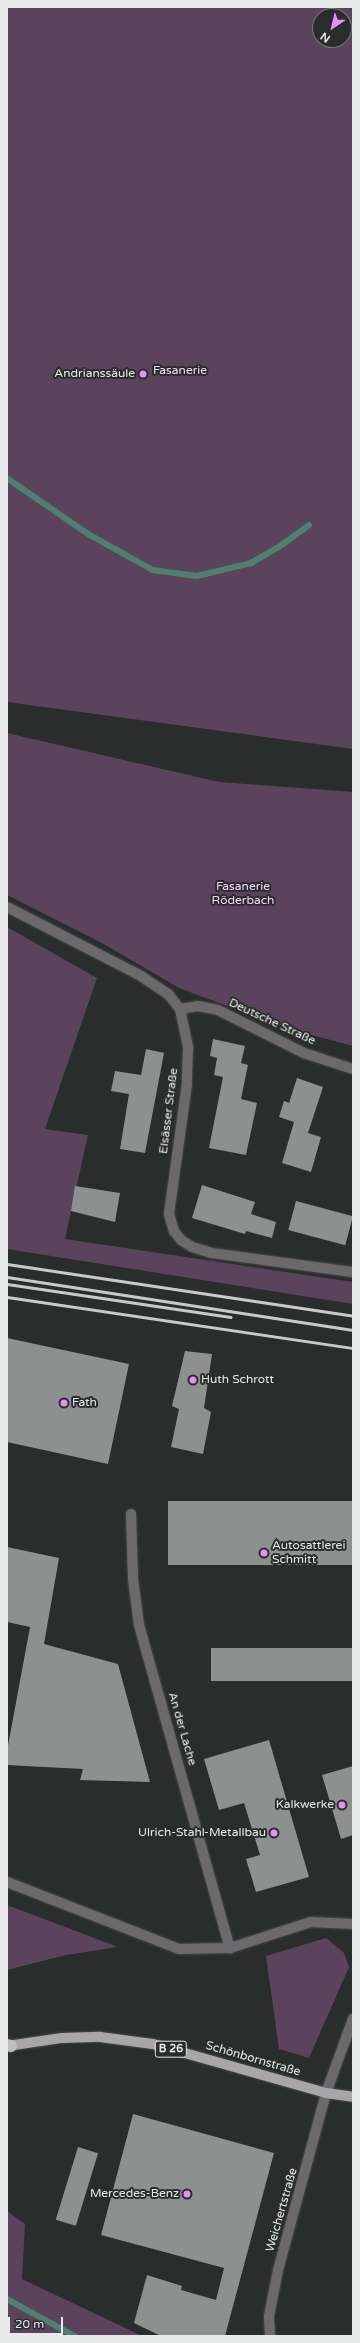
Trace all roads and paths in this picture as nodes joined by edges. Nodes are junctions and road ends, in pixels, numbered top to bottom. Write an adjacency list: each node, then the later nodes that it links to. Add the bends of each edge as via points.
1 (7, 906): 2 (street, Elsässer Straße, via 141,976 169,995)
2 (180, 1009): 3 (street, Deutsche Straße, via 198,1006 218,1010 304,1053); 4 (street, Elsässer Straße, via 188,1048 187,1084 169,1214 174,1231 181,1240 192,1247 212,1253)
3 (353, 1069)
4 (353, 1272)
5 (131, 1514): 8 (street, An der Lache, via 133,1579 139,1625)
6 (7, 1882): 8 (street, via 179,1949)
7 (353, 1924): 8 (street, via 311,1922)
8 (230, 1948)
9 (353, 2019): 11 (street, Weichertstraße)
10 (8, 2046): 11 (main road, Schönbornstraße / B 26, via 62,2038 100,2037 153,2044)
11 (326, 2093): 12 (main road, Schönbornstraße / B 26); 13 (main road, Schönbornstraße / B 26); 14 (street, Weichertstraße, via 278,2270 269,2316)
12 (353, 2097)
13 (353, 2104)
14 (270, 2336)

